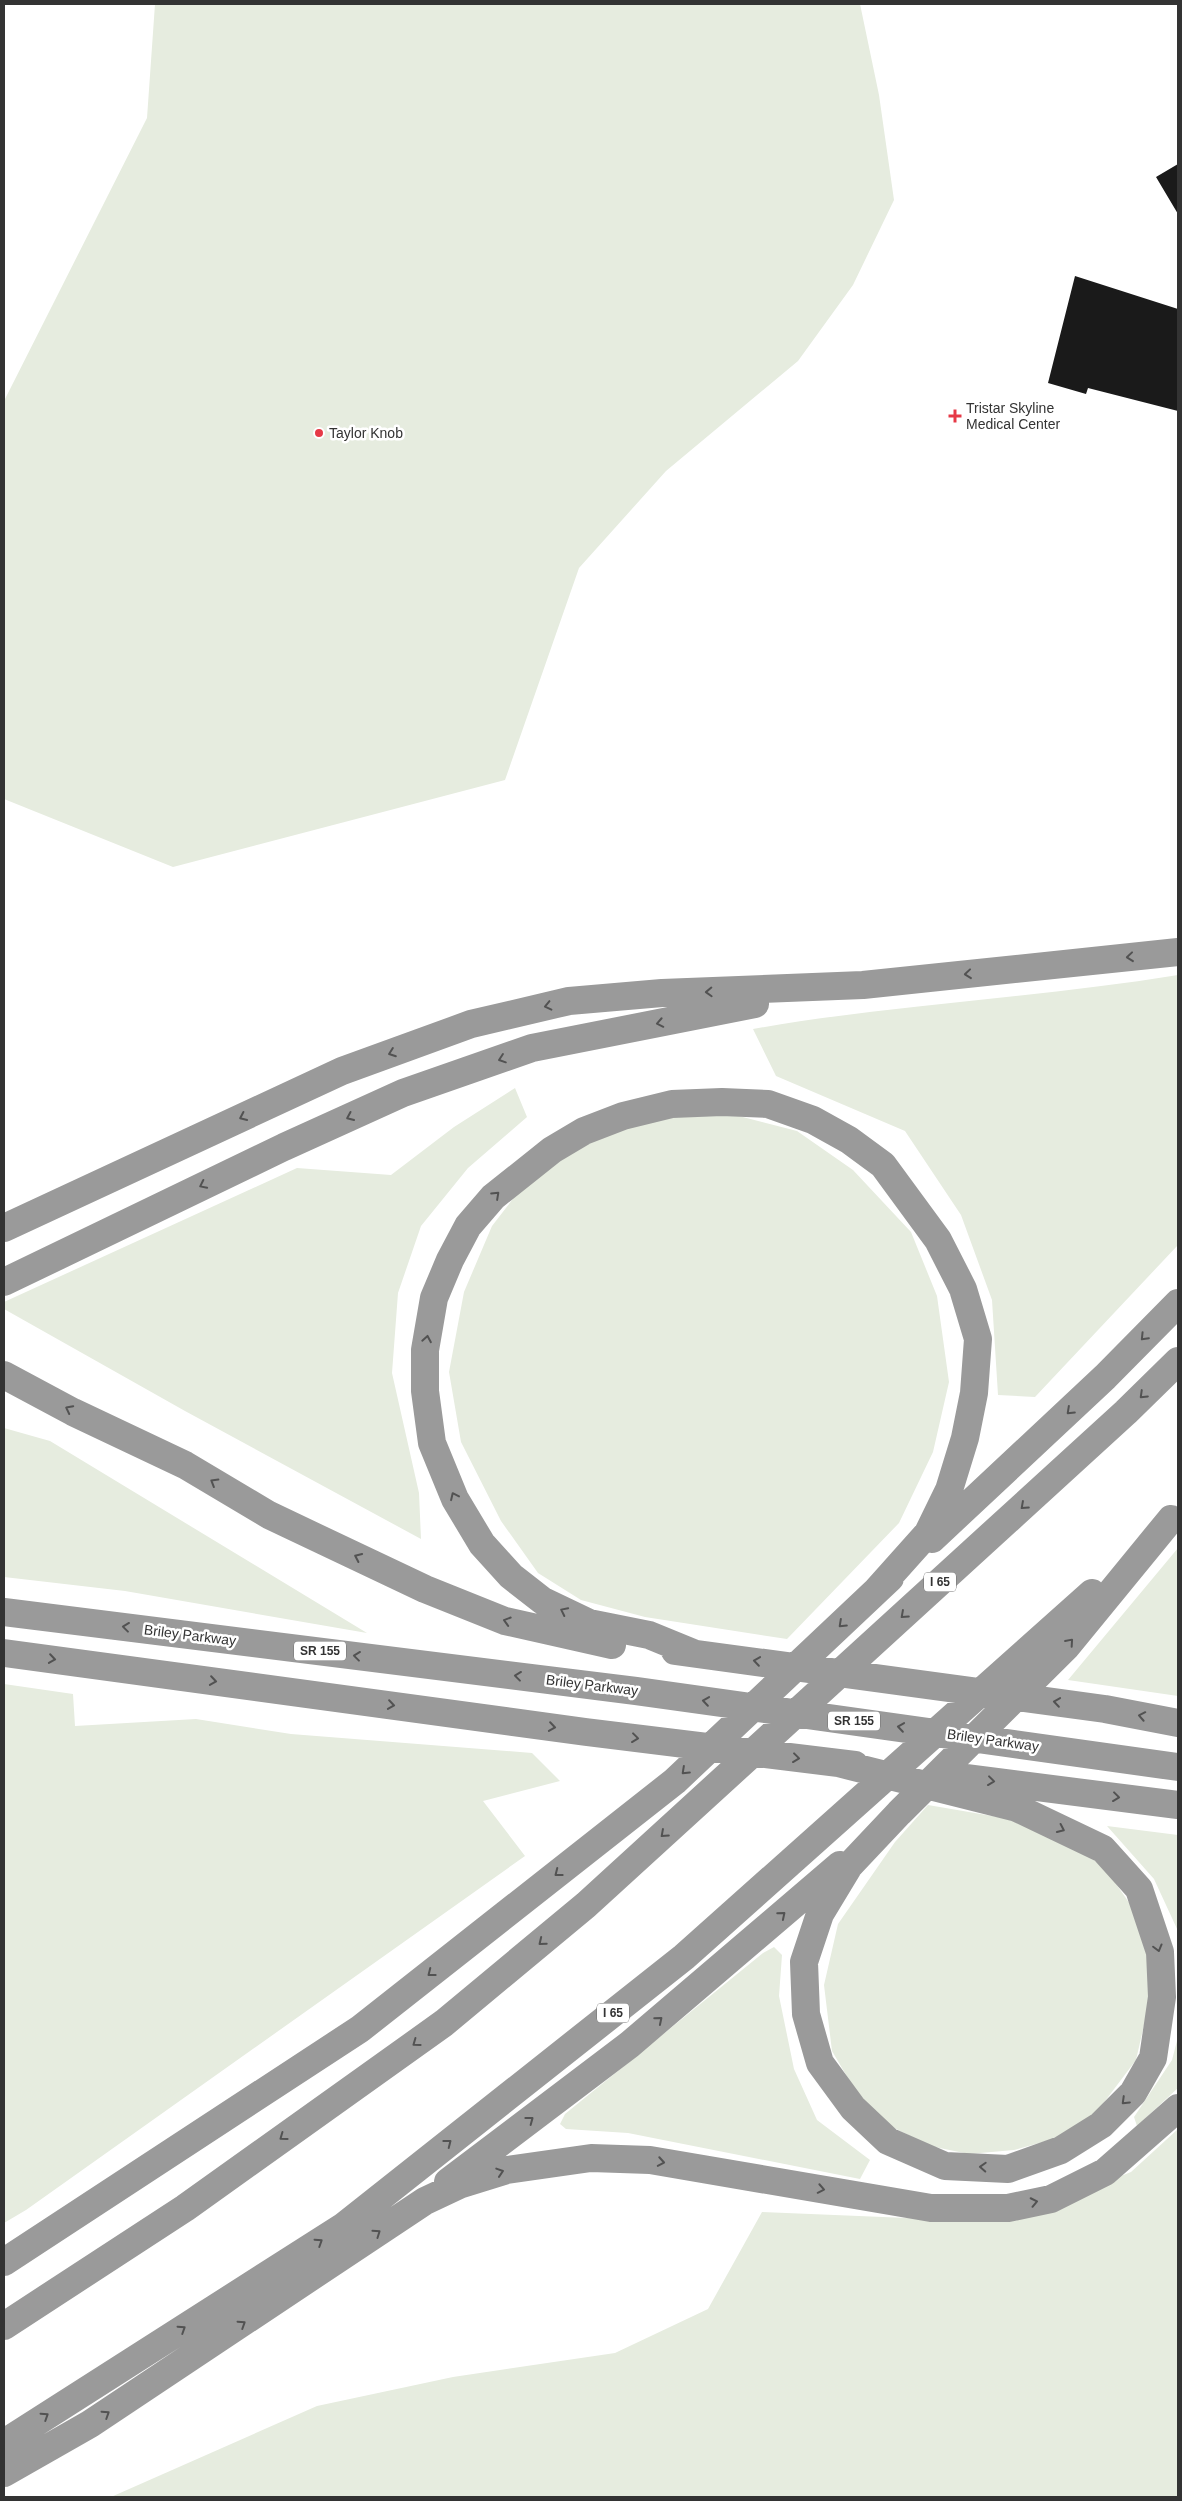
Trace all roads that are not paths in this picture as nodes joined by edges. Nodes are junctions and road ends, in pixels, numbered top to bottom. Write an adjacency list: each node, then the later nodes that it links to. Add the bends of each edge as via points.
1 (1178, 952): 2 (highway, one-way to 2)
2 (863, 984): 3 (highway, one-way to 3, via 662,993 569,1001 470,1024 342,1071); 4 (highway, one-way to 4, via 532,1048 404,1093)
3 (4, 1228)
4 (10, 1279)
5 (1178, 1303): 9 (highway, one-way to 9, via 1105,1377)
6 (1178, 1361): 21 (highway, I 65, one-way to 21, via 586,1906 444,2023 185,2208)
7 (4, 1375): 11 (highway, one-way to 7, via 618,1646 568,1637 505,1621 452,1600 269,1515 185,1465)
8 (1175, 1516): 17 (highway, one-way to 8, via 1067,1646); 22 (highway, I 65, one-way to 8, via 344,2226 684,1957 1040,1641)
9 (877, 1590): 11 (highway, one-way to 9, via 649,1635 589,1623 543,1601 512,1576 482,1544 455,1499 432,1443 425,1391 425,1350 434,1298 468,1226 493,1197 552,1150 584,1131 623,1116 672,1104 722,1102 768,1104 813,1120 849,1140 883,1165 938,1240 962,1289 978,1339 974,1393 965,1438 949,1490 928,1533); 20 (highway, one-way to 20, via 675,1781 360,2029)
10 (4, 1612): 15 (highway, Briley Parkway / SR 155, one-way to 10, via 636,1691)
11 (693, 1652): 13 (highway, one-way to 11)
12 (6, 1653): 14 (highway, one-way to 14)
13 (1178, 1722)
14 (838, 1763): 16 (highway, one-way to 16); 17 (highway, one-way to 17, via 1017,1808 1103,1849 1139,1889 1160,1952 1162,1997 1153,2058 1133,2093 1101,2125 1061,2150 1008,2169 945,2166 888,2141 853,2108 820,2063 806,2014 804,1962 820,1914 849,1866)
15 (1178, 1767)
16 (1178, 1805)
17 (899, 1813): 19 (highway, one-way to 17, via 629,2045)
18 (1178, 2108): 19 (highway, one-way to 18, via 460,2185 507,2170 591,2158 650,2160 931,2208 1008,2208 1051,2199 1105,2172)
19 (407, 2212): 23 (highway, one-way to 19, via 90,2424)
20 (4, 2262)
21 (4, 2326)
22 (4, 2442)
23 (4, 2473)

